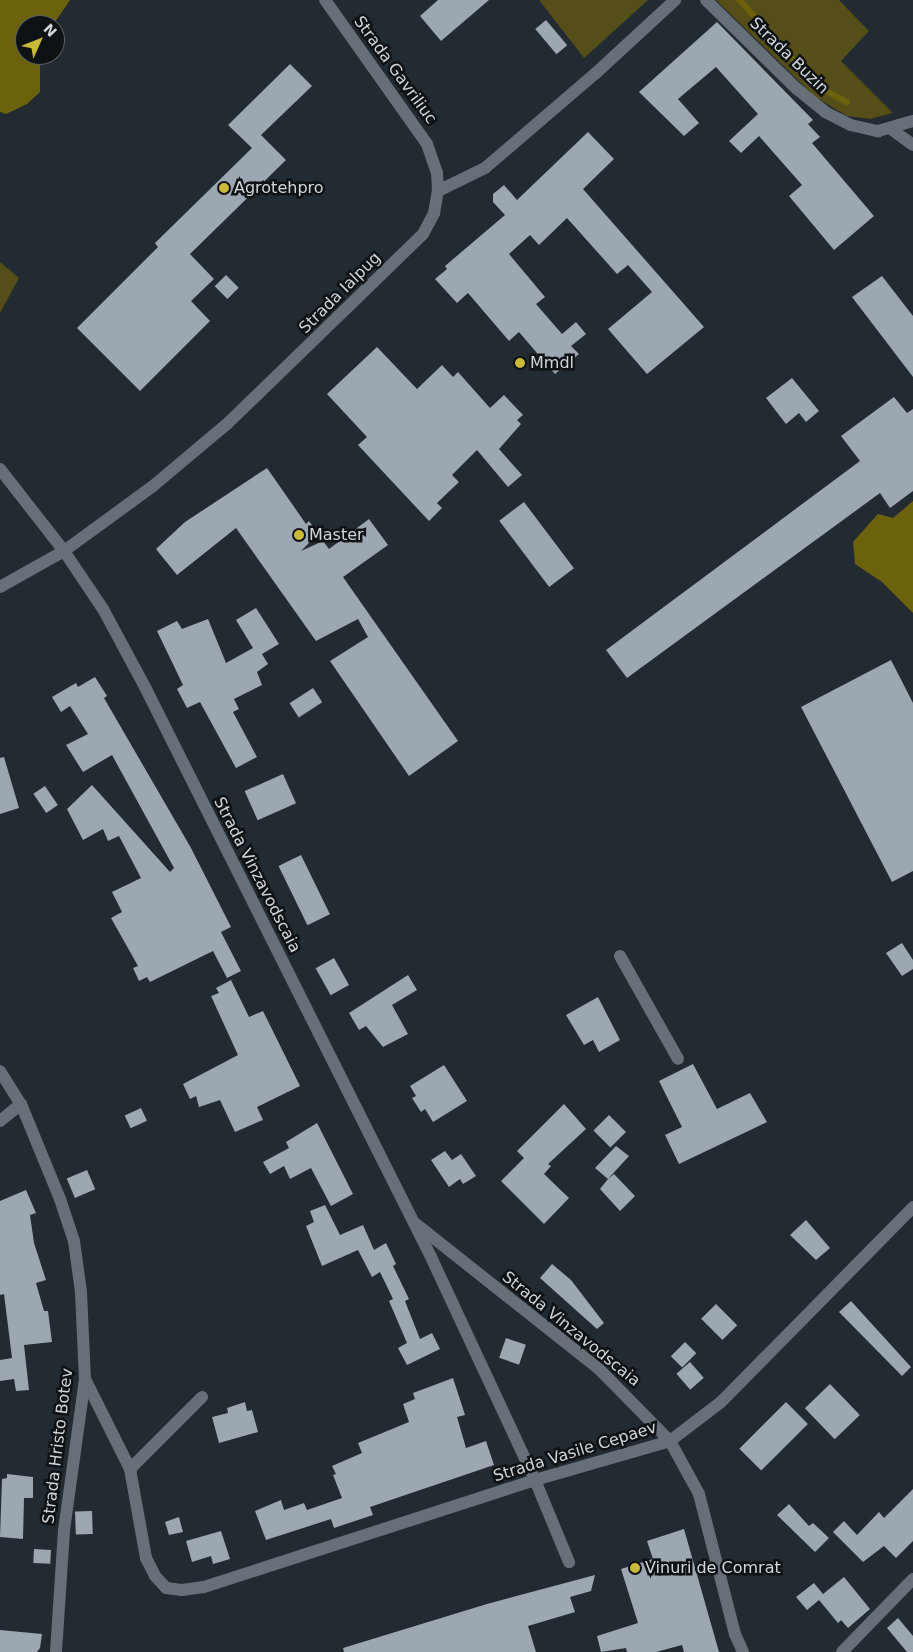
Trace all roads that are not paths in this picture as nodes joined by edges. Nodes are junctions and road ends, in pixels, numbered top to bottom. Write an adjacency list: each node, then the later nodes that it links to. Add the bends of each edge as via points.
1 (325, 0): 7 (street, Strada Gavriliuc, via 427,144 437,173)
2 (675, 0): 7 (street, via 485,168)
3 (706, 0): 5 (street, Strada Buzin, via 825,112 851,125 878,131)
4 (913, 121): 5 (street, Strada Buzin)
5 (892, 129): 6 (street)
6 (913, 145)
7 (438, 191): 9 (street, Strada Ialpug, via 434,213 423,234 327,328 227,424 153,486)
8 (0, 469): 9 (street, Strada Vinzavodscaia)
9 (64, 551): 10 (street, Strada Ialpug); 17 (street, Strada Vinzavodscaia, via 103,609 145,687)
10 (0, 587)
11 (620, 956): 12 (street)
12 (678, 1059)
13 (0, 1071): 14 (street, Strada Hristo Botev)
14 (21, 1104): 15 (street); 18 (street, Strada Hristo Botev, via 74,1240 81,1292)
15 (0, 1122)
16 (913, 1207): 20 (street, Strada Vasile Cepaev, via 721,1402)
17 (410, 1219): 20 (street, Strada Vinzavodscaia, via 598,1368); 22 (street, Strada Vinzavodscaia)
18 (85, 1379): 21 (street); 25 (street, Strada Hristo Botev, via 64,1531)
19 (202, 1397): 21 (street)
20 (670, 1441): 22 (street, Strada Vasile Cepaev); 26 (street, Strada Vinzavodscaia, via 699,1494)
21 (130, 1469): 22 (street, Strada Vasile Cepaev, via 146,1558 166,1588 182,1590 204,1587)
22 (535, 1480): 23 (street, Strada Vinzavodscaia)
23 (569, 1562)
24 (913, 1579): 27 (street)
25 (56, 1652)
26 (743, 1652)
27 (842, 1652)

